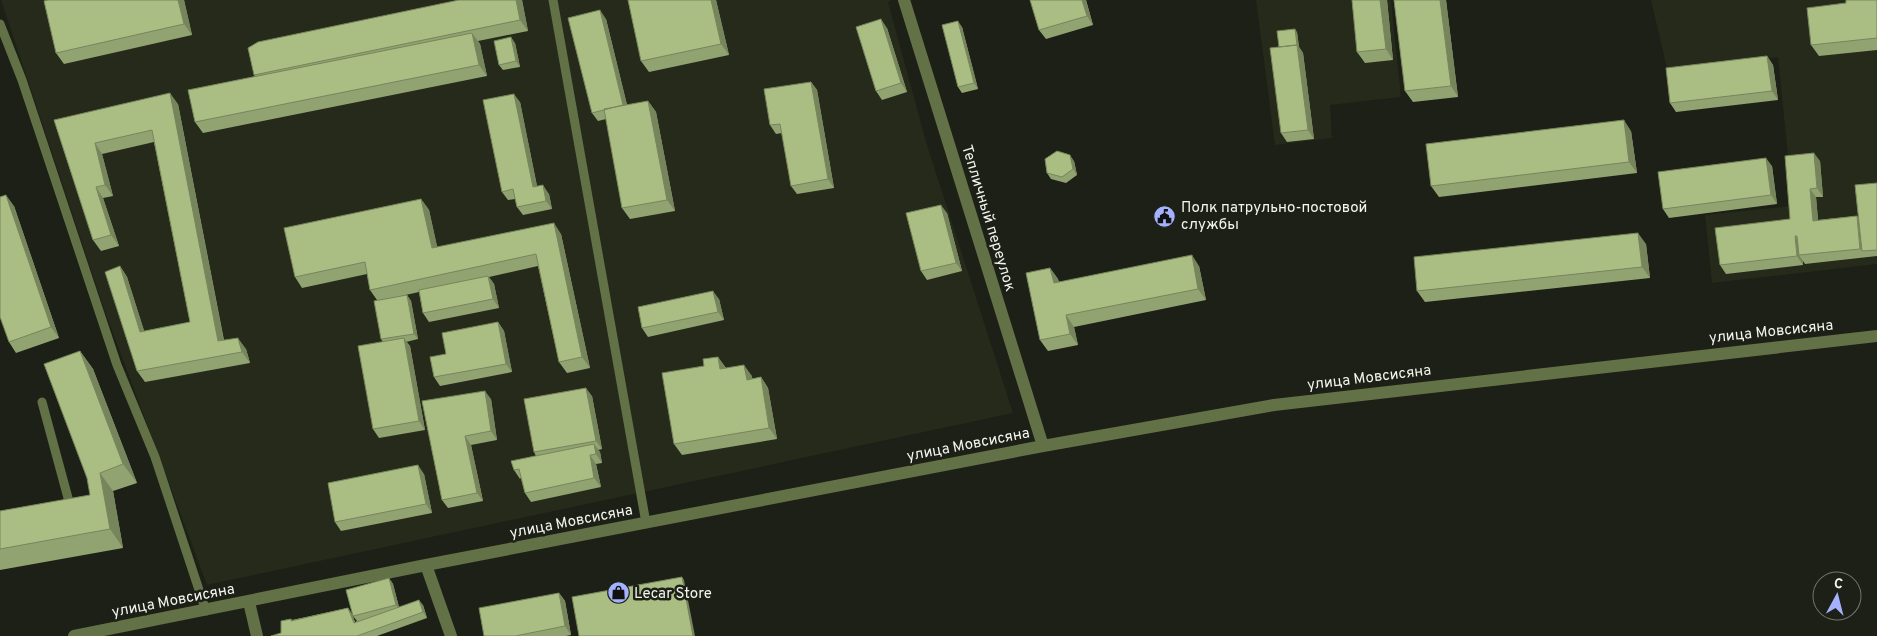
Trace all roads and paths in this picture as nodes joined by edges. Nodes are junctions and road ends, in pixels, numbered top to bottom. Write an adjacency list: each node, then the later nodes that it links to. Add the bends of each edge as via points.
1 (552, 0): 8 (lane)
2 (904, 0): 6 (street, Тепличный переулок)
3 (0, 24): 11 (lane, via 22,80 116,365 155,457)
4 (1877, 336): 6 (street, улица Мовсисяна, via 1274,405)
5 (42, 402): 7 (lane, via 72,508)
6 (1043, 446): 8 (street, улица Мовсисяна)
7 (63, 510)
8 (646, 523): 9 (street, улица Мовсисяна)
9 (426, 565): 10 (street, улица Мовсисяна); 14 (street)
10 (248, 602): 11 (street, улица Мовсисяна); 13 (street)
11 (206, 611): 12 (street, улица Мовсисяна)
12 (74, 636)
13 (257, 636)
14 (451, 636)

